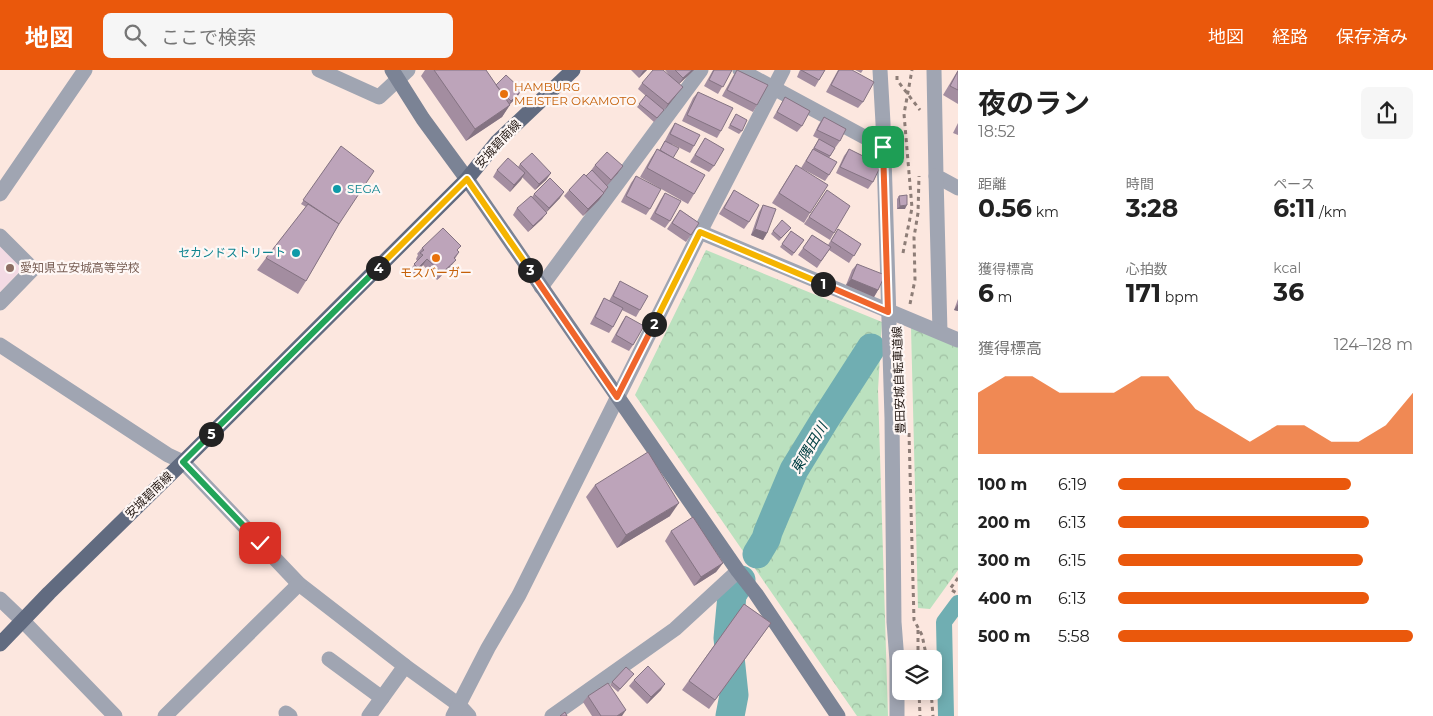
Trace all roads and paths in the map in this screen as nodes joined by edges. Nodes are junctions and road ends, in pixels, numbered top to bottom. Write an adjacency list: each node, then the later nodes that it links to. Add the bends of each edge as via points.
1 (85, 70): 20 (street)
2 (319, 70): 11 (street, via 379,97)
3 (573, 70): 18 (main road, 安城碧南線, via 497,142)
4 (701, 70): 24 (street)
5 (740, 70): 12 (street)
6 (783, 70): 12 (street)
7 (880, 70): 15 (street)
8 (897, 70): 13 (path, via 898,80)
9 (912, 70): 13 (path)
10 (934, 70): 17 (street)
11 (400, 73): 18 (street, via 423,119)
12 (773, 89): 15 (street); 21 (street)
13 (908, 94): 14 (path); 23 (path, via 904,114 912,208)
14 (921, 116)
15 (883, 147): 26 (street)
16 (920, 168): 27 (path, via 914,237 915,280)
17 (936, 176): 19 (street); 28 (street)
18 (467, 179): 24 (street); 33 (main road, 安城碧南線)
19 (958, 188)
20 (0, 194)
21 (700, 232): 26 (street); 31 (street)
22 (0, 236): 25 (street, via 34,269)
23 (903, 255)
24 (541, 287): 31 (street)
25 (0, 303)
26 (888, 312): 27 (street); 55 (street)
27 (906, 319): 28 (street)
28 (940, 332): 29 (street)
29 (958, 340)
30 (0, 345): 33 (street)
31 (617, 397): 34 (street); 49 (street, via 519,595 488,648)
32 (909, 426): 40 (path, 豊田安城自転車道線, via 914,620)
33 (183, 462): 36 (street); 39 (main road, 安城碧南線)
34 (738, 571): 53 (street, via 675,629); 54 (street)
35 (958, 578): 37 (path, via 950,588)
36 (299, 584): 45 (street); 51 (street)
37 (958, 594)
38 (0, 599): 39 (street)
39 (23, 621): 41 (main road, 安城碧南線); 50 (street)
40 (918, 626): 42 (path); 43 (path, 豊田安城自転車道線)
41 (0, 644)
42 (918, 650)
43 (925, 650)
44 (329, 659): 46 (street)
45 (405, 666): 46 (street); 49 (street)
46 (382, 698): 52 (street)
47 (919, 700): 56 (path)
48 (932, 700): 57 (path)
49 (460, 712)
50 (115, 716)
51 (165, 716)
52 (369, 716)
53 (552, 716)
54 (838, 716)
55 (898, 716)
56 (920, 716)
57 (933, 716)

